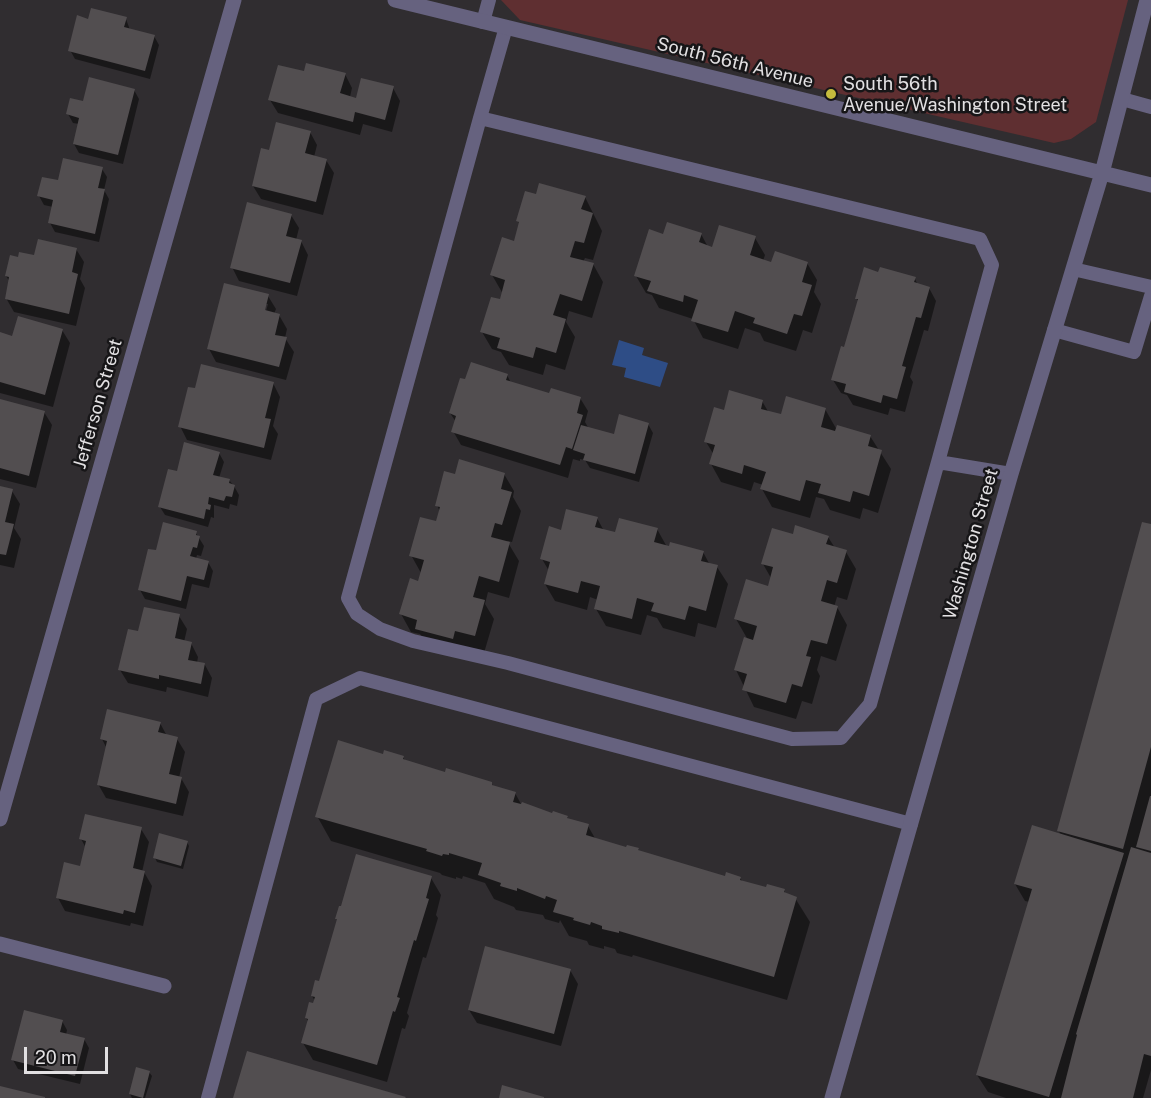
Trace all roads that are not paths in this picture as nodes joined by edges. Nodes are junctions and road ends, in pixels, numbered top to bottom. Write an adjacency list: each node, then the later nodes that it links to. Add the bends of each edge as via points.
1 (234, 0): 19 (street, Jefferson Street)
2 (395, 0): 5 (street, South 56th Avenue)
3 (489, 0): 5 (lane)
4 (1147, 0): 7 (street, Washington Street)
5 (483, 22): 6 (street, South 56th Avenue)
6 (506, 27): 9 (lane); 10 (street, South 56th Avenue)
7 (1122, 99): 8 (lane); 10 (street, Washington Street)
8 (1151, 106)
9 (480, 118): 17 (lane, via 980,239 992,265); 17 (lane, via 348,598 357,614 380,629 413,642 508,663 792,739 841,738 870,704)
10 (1102, 173): 11 (street, South 56th Avenue); 12 (street, Washington Street)
11 (1151, 185)
12 (1073, 269): 13 (lane); 16 (street, Washington Street)
13 (1151, 286)
14 (1151, 296): 15 (lane)
15 (1147, 322): 16 (lane, via 1134,352)
16 (1054, 330): 18 (street, Washington Street)
17 (938, 462): 18 (lane)
18 (1011, 474): 20 (street, Washington Street)
19 (0, 819)
20 (911, 824): 23 (lane, via 360,678 316,699); 24 (street, Washington Street)
21 (0, 944): 22 (street)
22 (164, 986)
23 (208, 1098)
24 (832, 1098)

